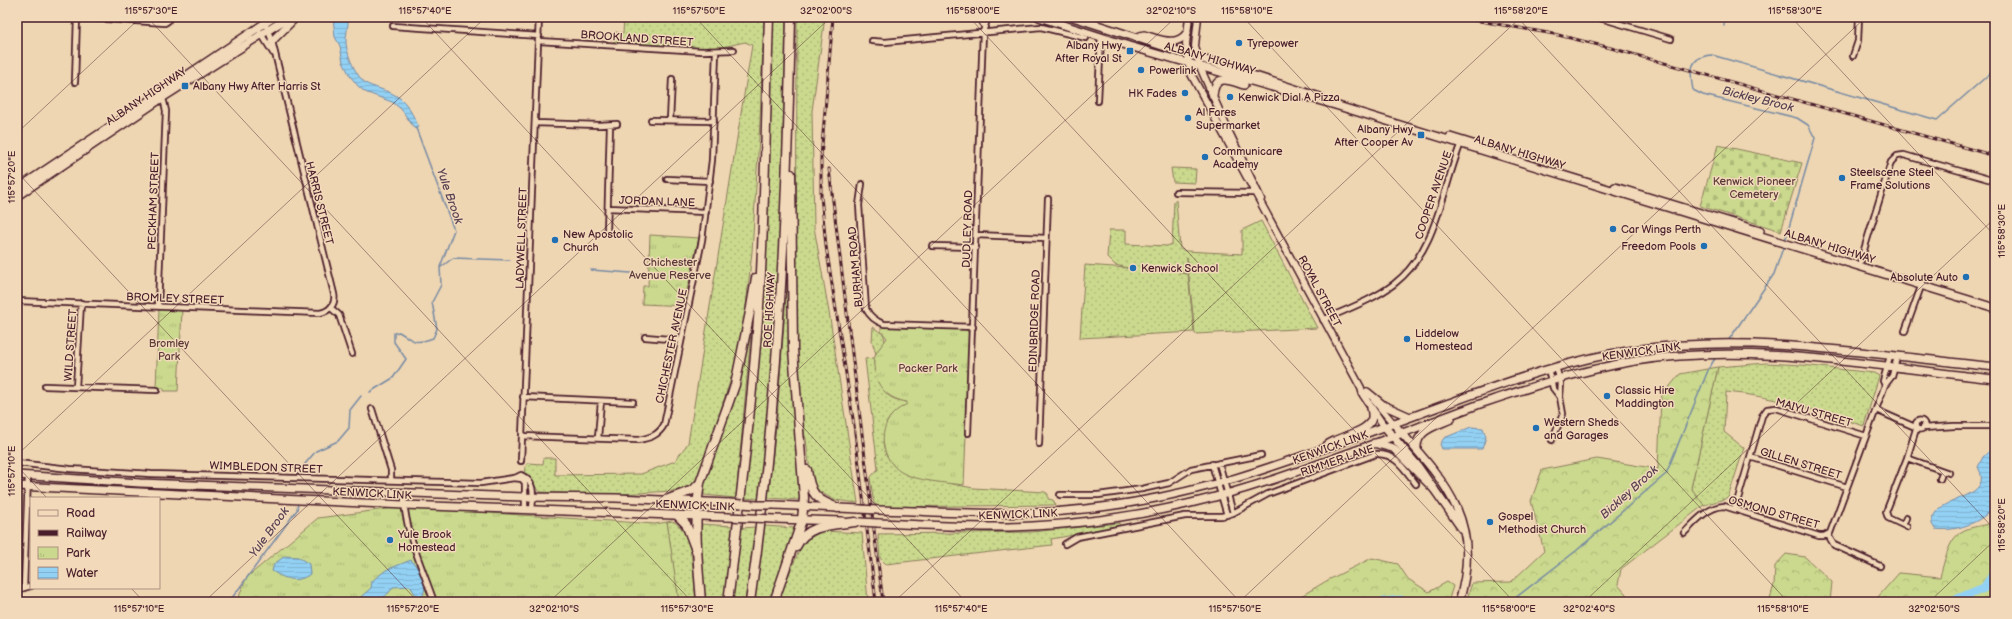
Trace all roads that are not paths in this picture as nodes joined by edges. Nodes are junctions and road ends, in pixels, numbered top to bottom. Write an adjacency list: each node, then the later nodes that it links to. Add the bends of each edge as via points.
1 (78, 17): 15 (street, via 165,23); 40 (street)
2 (290, 17): 20 (main road, ALBANY HIGHWAY)
3 (296, 17): 28 (main road)
4 (540, 17): 23 (street, LADYWELL STREET)
5 (769, 17): 70 (highway, ROE HIGHWAY)
6 (791, 17): 51 (highway, ROE HIGHWAY)
7 (981, 17): 19 (street, DUDLEY ROAD)
8 (988, 17): 19 (street, DUDLEY ROAD)
9 (1038, 17): 24 (main road, ALBANY HIGHWAY)
10 (1072, 17): 25 (main road, ALBANY HIGHWAY)
11 (1189, 17): 21 (main road, ROYAL STREET)
12 (1198, 17): 35 (main road, ROYAL STREET, via 1195,46)
13 (1597, 17): 27 (street)
14 (1859, 17): 36 (street, via 1858,41)
15 (169, 18)
16 (270, 19): 18 (main road, ALBANY HIGHWAY); 20 (street, HARRIS STREET)
17 (393, 26): 23 (street)
18 (258, 28): 22 (street, HARRIS STREET); 57 (main road, ALBANY HIGHWAY)
19 (984, 29): 26 (street, via 1041,27); 30 (street, via 885,42); 66 (street, DUDLEY ROAD)
20 (268, 31): 22 (main road, ALBANY HIGHWAY); 28 (street, HARRIS STREET)
21 (1187, 33): 25 (main road, via 1182,39 1174,42 1144,35); 34 (main road, ROYAL STREET)
22 (261, 35): 33 (street, HARRIS STREET); 43 (main road, ALBANY HIGHWAY)
23 (539, 36): 29 (street, LADYWELL STREET)
24 (1101, 36): 37 (main road, ALBANY HIGHWAY); 44 (street)
25 (1136, 37): 34 (main road, ALBANY HIGHWAY)
26 (1086, 38)
27 (1671, 39)
28 (272, 41): 33 (street, HARRIS STREET)
29 (539, 41): 32 (street, BROOKLAND STREET); 48 (street, LADYWELL STREET)
30 (872, 41)
31 (734, 50): 32 (street, BROOKLAND STREET)
32 (716, 52): 47 (street, CHICHESTER AVENUE)
33 (273, 53): 77 (street, HARRIS STREET, via 334,294)
34 (1187, 53): 35 (main road, ALBANY HIGHWAY); 37 (main road, ROYAL STREET)
35 (1197, 56): 38 (main road, ROYAL STREET); 52 (main road, ALBANY HIGHWAY)
36 (1853, 56)
37 (1189, 64): 38 (main road, ALBANY HIGHWAY); 59 (main road, ROYAL STREET, via 1195,81)
38 (1200, 67): 41 (main road, ALBANY HIGHWAY); 42 (main road, ROYAL STREET)
39 (672, 79): 46 (street)
40 (76, 82)
41 (1276, 89): 42 (main road, via 1263,89 1223,80 1215,84); 52 (main road, ALBANY HIGHWAY)
42 (1213, 96): 62 (main road, ROYAL STREET)
43 (162, 98): 60 (main road, ALBANY HIGHWAY); 76 (street, PECKHAM STREET, via 166,112)
44 (1098, 101)
45 (651, 120): 46 (street)
46 (670, 120): 47 (street)
47 (714, 121): 54 (street, CHICHESTER AVENUE)
48 (535, 123): 50 (street); 98 (street, LADYWELL STREET)
49 (617, 124): 50 (street)
50 (610, 125): 63 (street)
51 (789, 136): 111 (highway, via 792,183 793,349); 175 (highway, ROE HIGHWAY, via 779,346 764,497)
52 (1461, 143): 71 (main road, ALBANY HIGHWAY); 79 (street, COOPER AVENUE, via 1433,229 1422,254 1394,284)
53 (667, 179): 54 (street)
54 (710, 181): 64 (street, CHICHESTER AVENUE)
55 (1995, 181): 71 (street, via 1904,155 1897,156 1891,162)
56 (862, 184): 80 (street, BURHAM ROAD, via 859,205 868,314 877,322 884,324)
57 (17, 190)
58 (1176, 192): 59 (street)
59 (1254, 193): 62 (main road, ROYAL STREET)
60 (17, 196)
61 (1048, 198): 67 (street, EDINBRIDGE ROAD)
62 (1262, 203): 79 (main road, ROYAL STREET)
63 (608, 208): 64 (street, JORDAN LANE); 65 (street)
64 (706, 212): 83 (street, CHICHESTER AVENUE)
65 (607, 231)
66 (976, 235): 67 (street); 69 (street, DUDLEY ROAD)
67 (1046, 238): 120 (street, EDINBRIDGE ROAD)
68 (932, 246): 69 (street)
69 (976, 247): 80 (street, DUDLEY ROAD)
70 (761, 248): 138 (highway, via 735,384); 174 (highway, ROE HIGHWAY, via 760,292 742,488)
71 (1860, 264): 72 (main road, ALBANY HIGHWAY)
72 (1922, 283): 75 (main road, ALBANY HIGHWAY); 78 (main road, ALBANY HIGHWAY); 81 (street)
73 (17, 300): 74 (street, BROMLEY STREET)
74 (81, 303): 76 (street, BROMLEY STREET); 95 (street, WILD STREET)
75 (1995, 303)
76 (158, 306): 77 (street, BROMLEY STREET, via 320,313)
77 (331, 308): 84 (street, via 339,315)
78 (1995, 308)
79 (1324, 320): 97 (main road, ROYAL STREET)
80 (973, 327): 112 (street, DUDLEY ROAD)
81 (1905, 331)
82 (645, 337): 83 (street)
83 (681, 340): 117 (street, CHICHESTER AVENUE, via 661,430 648,438 638,440)
84 (352, 354)
85 (1893, 356): 86 (main road, KENWICK LINK, via 1765,345 1694,345 1635,350); 87 (main road, KENWICK LINK); 88 (street, OSMOND STREET); 88 (street, OSMOND STREET)
86 (1556, 367): 89 (main road, KENWICK LINK); 90 (street)
87 (1995, 367)
88 (1891, 368): 90 (main road, KENWICK LINK, via 1764,355 1696,356 1638,361); 91 (main road, KENWICK LINK); 93 (street, OSMOND STREET, via 1883,381); 93 (street, OSMOND STREET, via 1890,382)
89 (1548, 369): 92 (street); 106 (main road, KENWICK LINK)
90 (1559, 378): 92 (main road, KENWICK LINK); 99 (street)
91 (1995, 379)
92 (1551, 380): 99 (street); 102 (main road, KENWICK LINK)
93 (1885, 385): 105 (street, OSMOND STREET)
94 (45, 386): 95 (street)
95 (76, 387): 96 (street)
96 (157, 390)
97 (1364, 390): 103 (main road, ROYAL STREET, via 1363,395); 106 (main road, via 1384,405); 107 (main road, ROYAL STREET)
98 (523, 397): 100 (street); 114 (street, LADYWELL STREET)
99 (1560, 397): 118 (street, via 1563,414)
100 (601, 401): 101 (street); 117 (street)
101 (634, 402)
102 (1479, 405): 113 (main road, KENWICK LINK); 121 (main road, via 1425,431 1418,440)
103 (1371, 408): 108 (main road, ROYAL STREET); 122 (main road, via 1371,421 1364,427 1336,439)
104 (372, 409): 136 (street, via 391,470)
105 (1876, 410): 110 (street); 116 (street, OSMOND STREET)
106 (1410, 417): 107 (main road, KENWICK LINK)
107 (1393, 423): 108 (main road, KENWICK LINK); 113 (main road, ROYAL STREET)
108 (1384, 426): 115 (main road, ROYAL STREET); 122 (main road, KENWICK LINK)
109 (1995, 426): 110 (street)
110 (1919, 427): 125 (street)
111 (800, 430): 151 (highway); 152 (highway, via 811,488 823,503)
112 (968, 432)
113 (1401, 432): 115 (main road, KENWICK LINK); 121 (main road, ROYAL STREET)
114 (522, 436): 117 (street, CHICHESTER AVENUE); 126 (street, LADYWELL STREET)
115 (1392, 436): 119 (main road, KENWICK LINK); 143 (main road, ROYAL STREET)
116 (1866, 436): 124 (street, MAIYU STREET, via 1771,408 1762,416); 142 (street, OSMOND STREET)
117 (598, 438)
118 (1552, 440)
119 (1373, 443): 143 (main road, via 1393,448); 145 (main road, KENWICK LINK, via 1274,479)
120 (1039, 444)
121 (1417, 450): 162 (main road, ROYAL STREET, via 1451,495)
122 (1318, 451): 137 (main road, KENWICK LINK)
123 (1261, 455): 128 (street)
124 (1750, 457): 142 (street, GILLEN STREET); 153 (street, MAIYU STREET)
125 (1907, 458): 130 (street); 159 (street, via 1886,512 1888,518 1905,526)
126 (522, 461)
127 (17, 463): 136 (street, WIMBLEDON STREET, via 111,472)
128 (1219, 463): 129 (street); 137 (street)
129 (1212, 464): 137 (street); 146 (street, via 1191,469 1169,483 1142,489 1098,495)
130 (1943, 471): 131 (street); 135 (street)
131 (1948, 473)
132 (17, 475): 133 (main road, KENWICK LINK)
133 (28, 476): 141 (street); 144 (main road, KENWICK LINK)
134 (514, 478): 136 (street, WIMBLEDON STREET, via 481,483); 147 (street, WIMBLEDON STREET, via 522,479); 147 (street, WIMBLEDON STREET, via 521,475 528,480 532,487)
135 (1940, 479)
136 (391, 480)
137 (1221, 482): 145 (street); 152 (main road, KENWICK LINK, bridge, via 1143,500 1024,513)
138 (700, 483): 148 (highway, via 693,490); 149 (highway)
139 (1416, 484): 155 (street, RIMMER LANE, via 1394,459 1384,454 1376,454 1268,494)
140 (17, 486): 141 (main road, KENWICK LINK)
141 (28, 487): 150 (main road, KENWICK LINK); 170 (street)
142 (1847, 487): 164 (street, OSMOND STREET)
143 (1434, 489): 162 (main road, ROYAL STREET)
144 (404, 493): 147 (main road, KENWICK LINK); 150 (street)
145 (1224, 493): 155 (street); 156 (street); 161 (main road, KENWICK LINK, bridge, via 1153,511 1100,520 1033,526)
146 (1060, 495)
147 (529, 497): 148 (main road, KENWICK LINK); 154 (street, WIMBLEDON STREET); 154 (street, WIMBLEDON STREET)
148 (666, 500): 149 (main road, KENWICK LINK)
149 (698, 501): 151 (main road, KENWICK LINK, bridge); 158 (highway)
150 (404, 505): 154 (main road, KENWICK LINK); 172 (street)
151 (804, 507): 152 (main road, KENWICK LINK); 160 (highway)
152 (838, 508)
153 (1735, 509): 163 (street, OSMOND STREET, via 1724,506 1712,509); 164 (street, OSMOND STREET, via 1819,536)
154 (528, 510): 157 (main road, KENWICK LINK)
155 (1233, 514): 156 (street, RIMMER LANE)
156 (1227, 515): 165 (street, RIMMER LANE, via 1180,517 1077,537)
157 (678, 516): 158 (main road, KENWICK LINK); 166 (highway, via 686,524)
158 (697, 516): 160 (main road, KENWICK LINK, bridge); 166 (highway)
159 (1906, 518)
160 (802, 520): 161 (main road, KENWICK LINK); 168 (highway)
161 (857, 522): 168 (highway, via 821,527 804,536 798,543)
162 (1464, 531): 177 (main road, ROYAL STREET, via 1467,566)
163 (1684, 533)
164 (1828, 535): 167 (street, via 1834,545)
165 (1065, 544)
166 (699, 556): 173 (highway)
167 (1880, 566)
168 (782, 579): 176 (highway)
169 (30, 586): 170 (street)
170 (24, 588): 171 (street)
171 (17, 590)
172 (434, 602)
173 (701, 602)
174 (728, 602)
175 (750, 602)
176 (774, 602)
177 (1459, 602)

